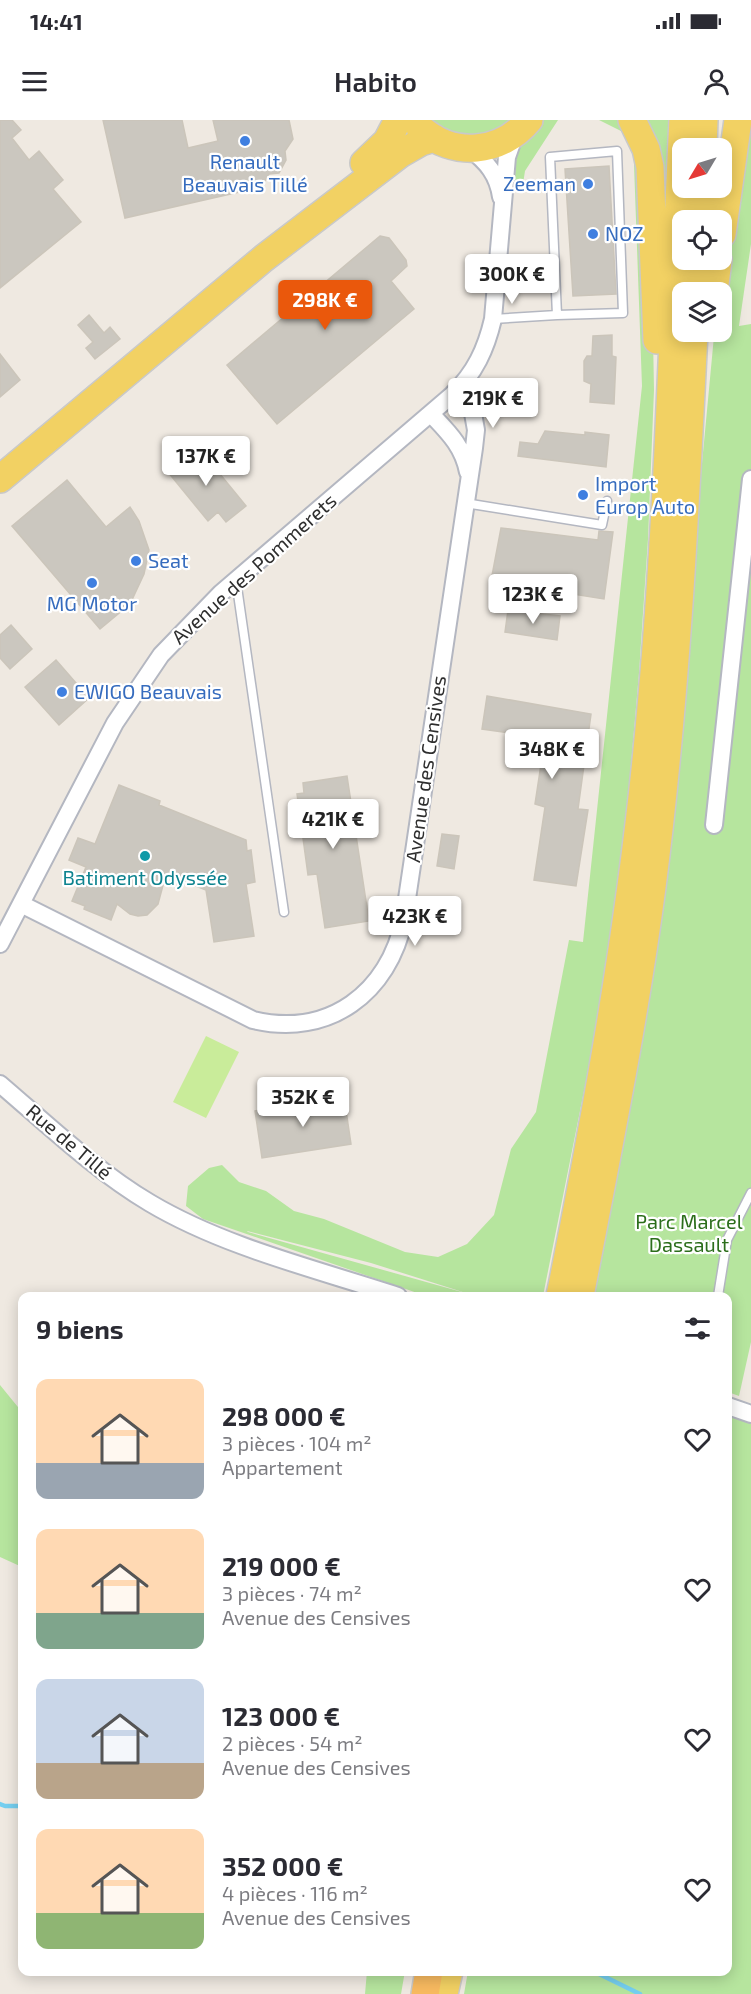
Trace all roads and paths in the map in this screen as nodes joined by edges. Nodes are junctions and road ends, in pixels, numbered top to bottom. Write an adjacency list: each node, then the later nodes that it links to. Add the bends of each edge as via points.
1 (398, 120): 19 (main road, via 392,135 369,159)
2 (414, 120): 8 (main road)
3 (632, 120): 27 (main road, via 646,149 651,178 658,368 653,552)
4 (683, 120): 27 (main road)
5 (704, 120): 9 (main road)
6 (738, 120): 11 (main road)
7 (522, 127): 10 (main road, via 496,145); 12 (street, Avenue des Pommerets, via 507,157)
8 (434, 138): 10 (main road); 21 (main road, via 400,154 264,258)
9 (703, 138)
10 (470, 149): 12 (street, Avenue des Pommerets, via 496,177)
11 (725, 210)
12 (503, 213): 14 (street, Avenue des Pommerets)
13 (557, 315): 13 (lane, via 550,157 617,151 623,313); 14 (lane)
14 (493, 319): 17 (street, Avenue des Pommerets, via 479,361)
15 (694, 342): 20 (main road)
16 (707, 342): 20 (main road)
17 (467, 380): 18 (street, Avenue des Pommerets); 22 (street, Avenue des Censives, via 476,430)
18 (431, 414): 22 (street, Avenue des Censives, via 458,444); 26 (street, Avenue des Pommerets)
19 (0, 468)
20 (688, 469): 36 (main road, via 674,684 653,880 627,1047)
21 (0, 479)
22 (469, 479): 25 (street, Avenue des Censives)
23 (751, 479): 28 (street)
24 (607, 501): 25 (lane, via 602,525)
25 (465, 503): 29 (street, Avenue des Censives, via 403,925 388,966 366,993 346,1008 311,1021 275,1024 254,1020)
26 (236, 579): 29 (street, Avenue des Pommerets, via 170,644 131,697); 30 (lane)
27 (657, 639): 35 (main road, via 640,813 616,995)
28 (714, 825)
29 (21, 904): 31 (street, Avenue des Pommerets)
30 (284, 912)
31 (0, 944)
32 (0, 1084): 34 (street, Rue de Tillé, via 105,1172 172,1216)
33 (751, 1193): 37 (lane, via 728,1240)
34 (386, 1292)
35 (561, 1292)
36 (581, 1292)
37 (719, 1292)
38 (732, 1407): 39 (street)
39 (751, 1414)
40 (426, 1976): 43 (main road)
41 (427, 1976): 44 (highway)
42 (448, 1976): 45 (main road)
43 (419, 1994)
44 (425, 1994)
45 (444, 1994)

